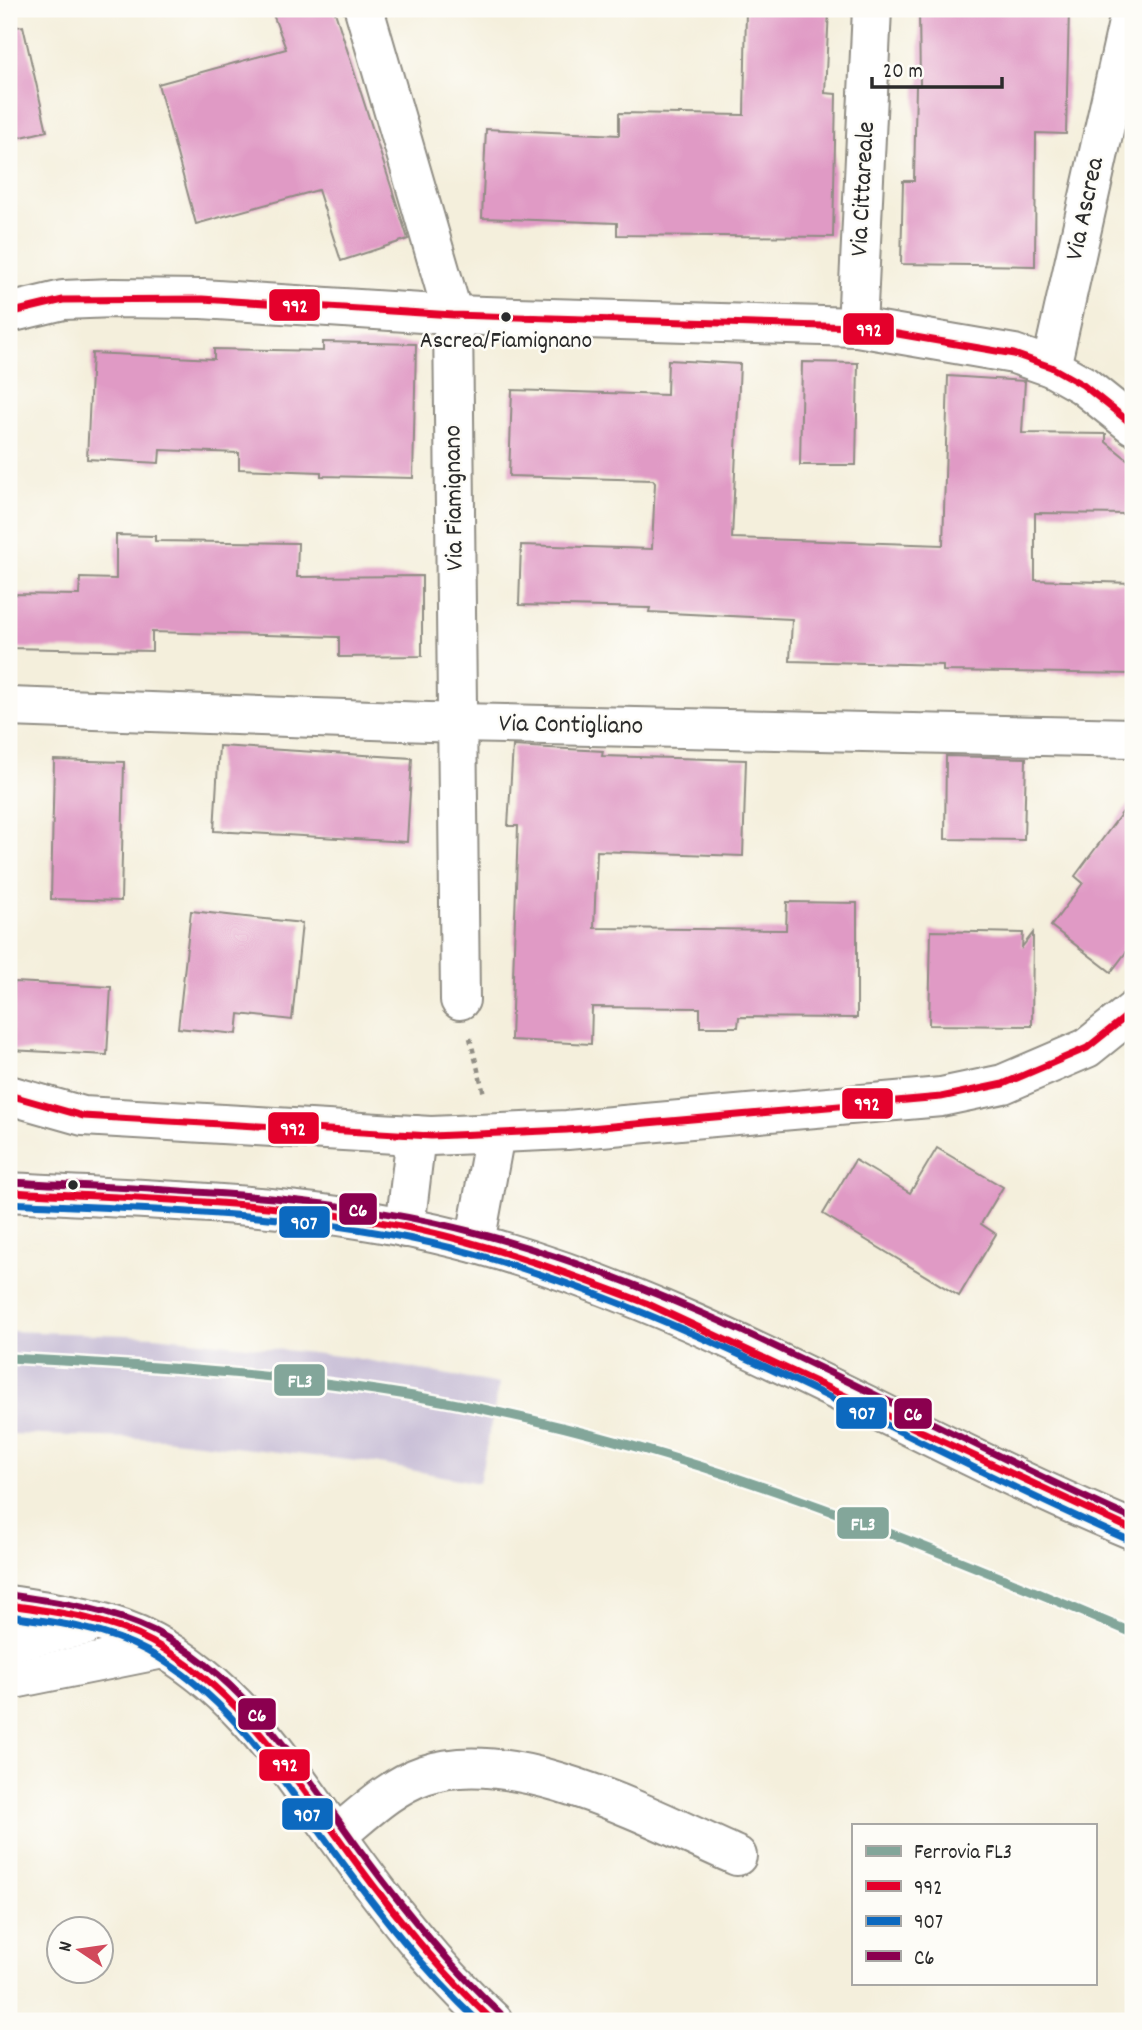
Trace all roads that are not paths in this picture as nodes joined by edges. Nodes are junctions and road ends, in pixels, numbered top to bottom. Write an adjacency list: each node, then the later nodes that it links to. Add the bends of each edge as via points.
1 (364, 9): 5 (street, Via Fiamignano)
2 (872, 9): 6 (street, Via Cittareale)
3 (1131, 9): 7 (street, Via Ascrea)
4 (9, 313): 5 (street, via 63,300 113,298 202,299)
5 (453, 316): 6 (street); 10 (street, Via Fiamignano)
6 (857, 327): 7 (street, via 1014,354)
7 (1051, 368): 8 (street, via 1083,385)
8 (1133, 425)
9 (9, 707): 10 (street, Via Contigliano)
10 (457, 723): 11 (street, Via Contigliano); 12 (street, Via Fiamignano)
11 (1133, 738)
12 (460, 1000)
13 (1133, 1011): 15 (street, via 1087,1048 1060,1062 1003,1084 941,1097)
14 (9, 1096): 16 (street, via 83,1115)
15 (495, 1134): 16 (street); 19 (street)
16 (416, 1135): 18 (street)
17 (9, 1192): 18 (street, via 252,1207)
18 (405, 1228): 19 (street)
19 (475, 1243): 20 (street, via 704,1326 1070,1504)
20 (1133, 1530)
21 (9, 1605): 22 (street)
22 (101, 1623): 23 (street); 24 (street)
23 (9, 1642)
24 (163, 1649): 25 (street); 26 (street, via 203,1675 244,1711)
25 (9, 1680)
26 (337, 1835): 27 (street, via 401,1786 434,1772 469,1768 505,1770 590,1791); 28 (street, via 430,1954)
27 (737, 1857)
28 (493, 2021)

